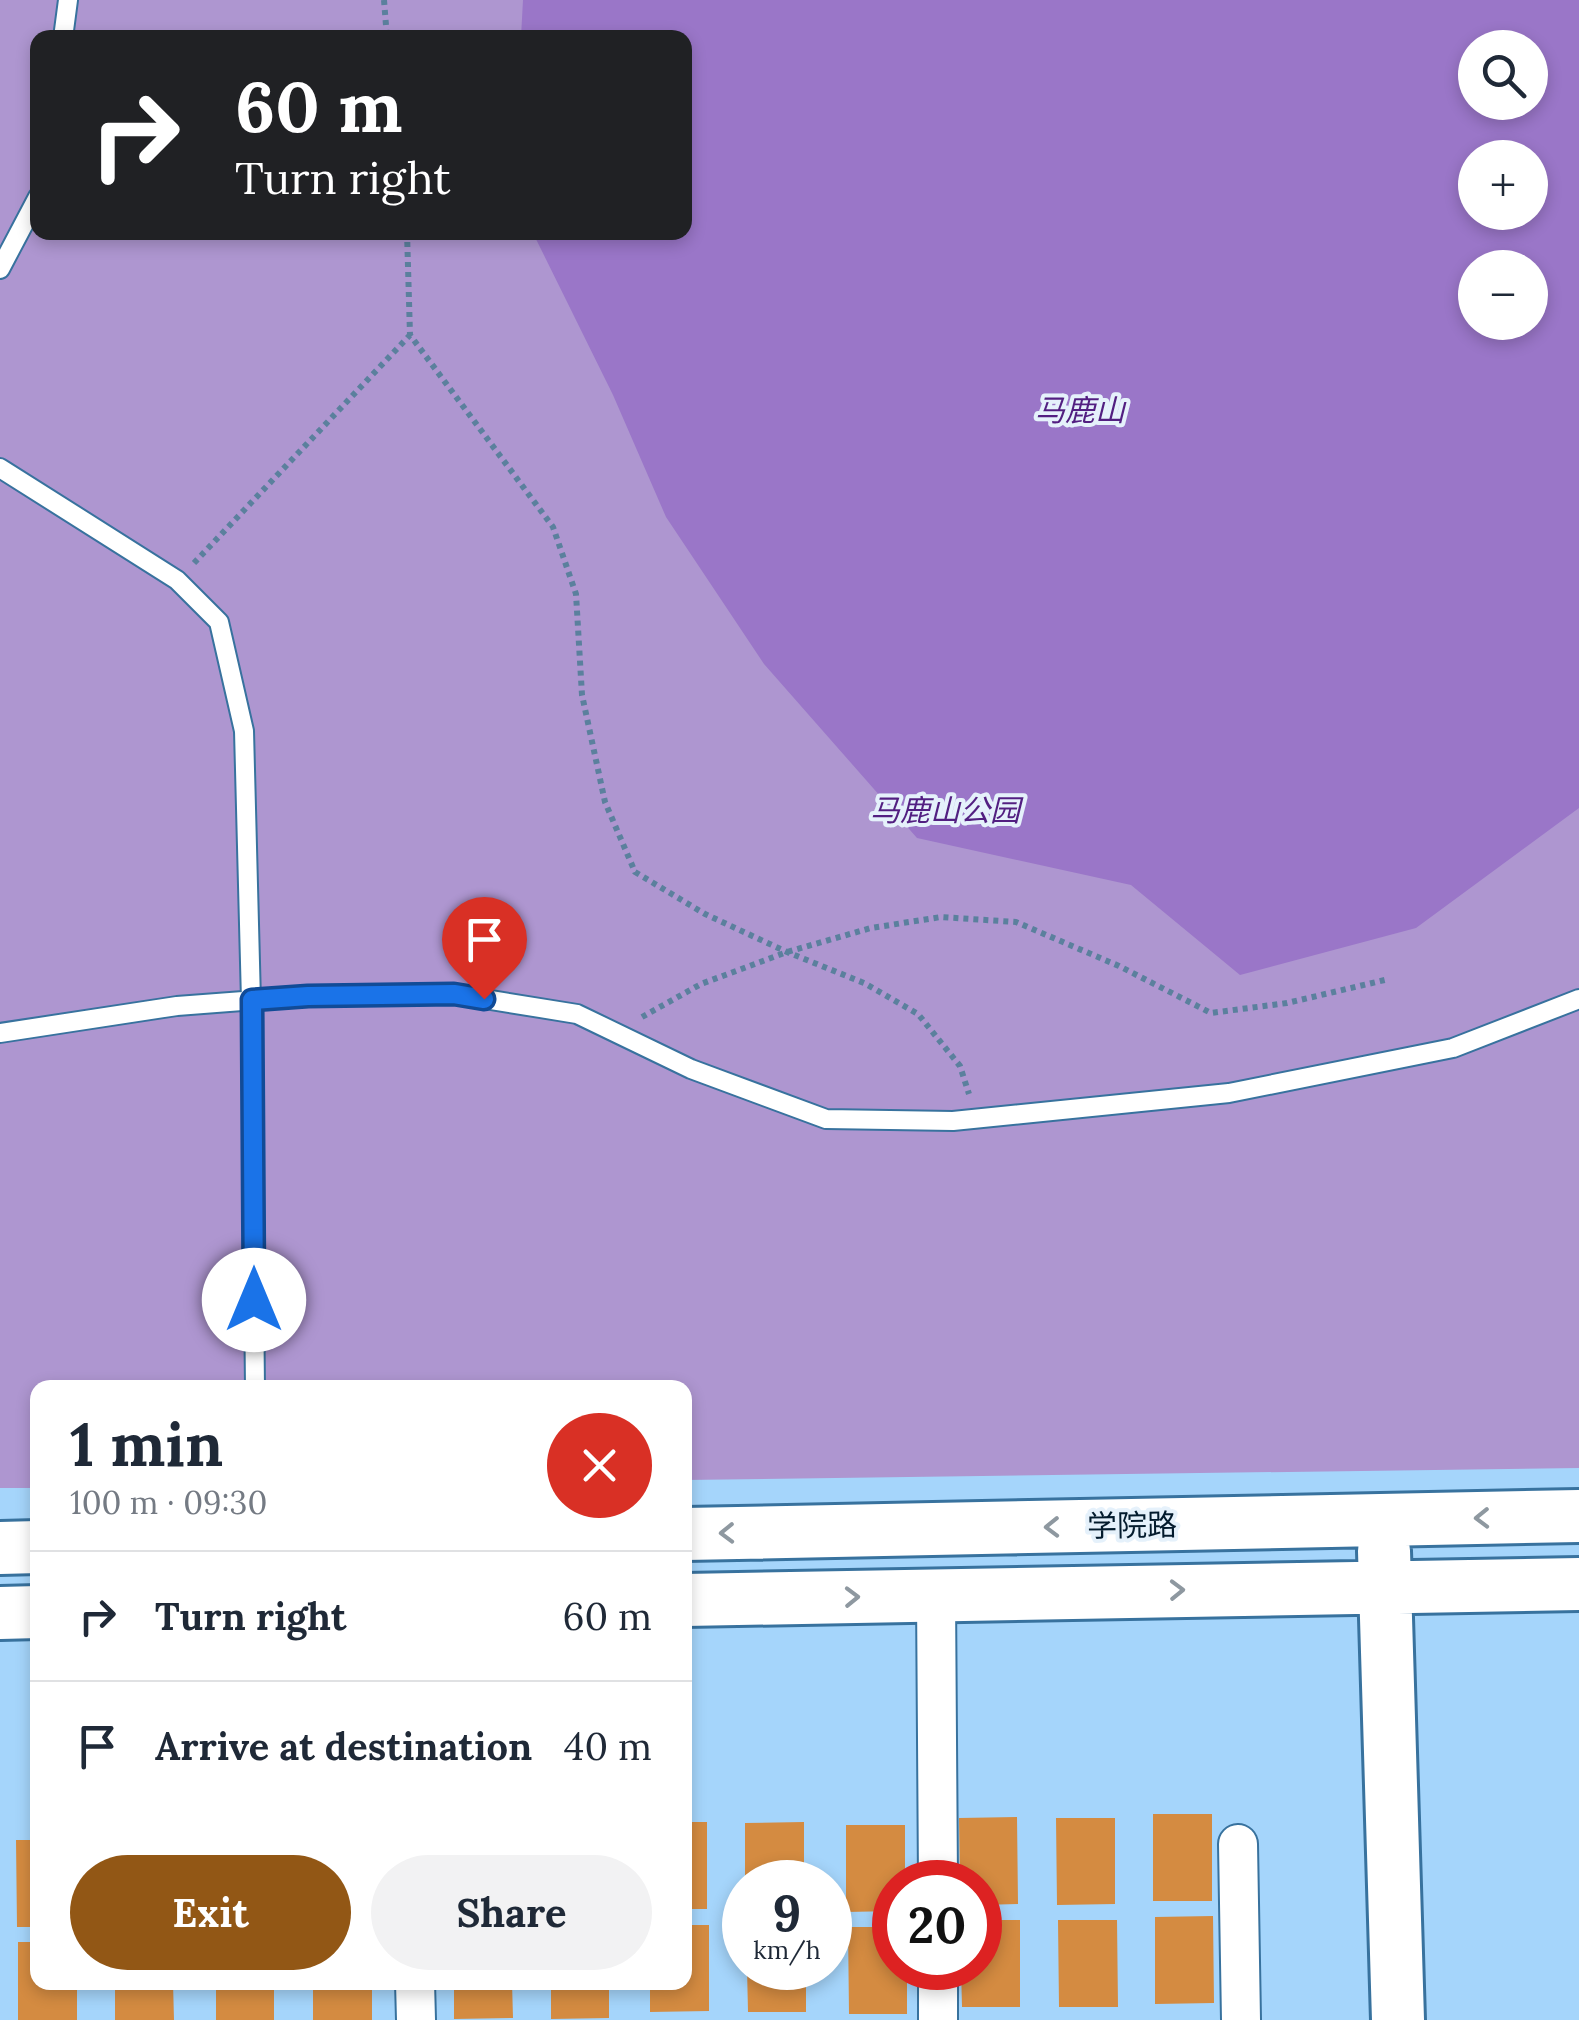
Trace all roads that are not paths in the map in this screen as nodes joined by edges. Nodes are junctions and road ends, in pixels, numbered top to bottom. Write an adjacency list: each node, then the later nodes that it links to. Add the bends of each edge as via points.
1 (68, 0): 2 (lane)
2 (64, 30)
3 (30, 212): 4 (lane)
4 (0, 269)
5 (0, 468): 7 (lane, via 178,580 219,622 244,731)
6 (1579, 999): 7 (lane, via 1453,1048 1229,1094 953,1120 826,1119 691,1069 578,1014 454,994)
7 (252, 1000): 8 (lane); 9 (lane)
8 (0, 1033)
9 (255, 1380)
10 (1579, 1516): 11 (main road, 学院路, one-way to 11)
11 (1384, 1520): 12 (main road, 学院路, one-way to 12); 16 (main road)
12 (692, 1534)
13 (30, 1547): 14 (main road)
14 (0, 1548)
15 (1579, 1584): 16 (main road)
16 (1383, 1586): 17 (main road, one-way to 16); 28 (main road)
17 (936, 1595): 18 (main road, one-way to 17); 22 (street)
18 (692, 1600)
19 (30, 1612): 20 (main road)
20 (0, 1613)
21 (1238, 1844): 27 (street)
22 (938, 1860)
23 (415, 1990): 25 (street)
24 (938, 1990): 26 (street)
25 (416, 2020)
26 (938, 2020)
27 (1241, 2020)
28 (1398, 2020)

